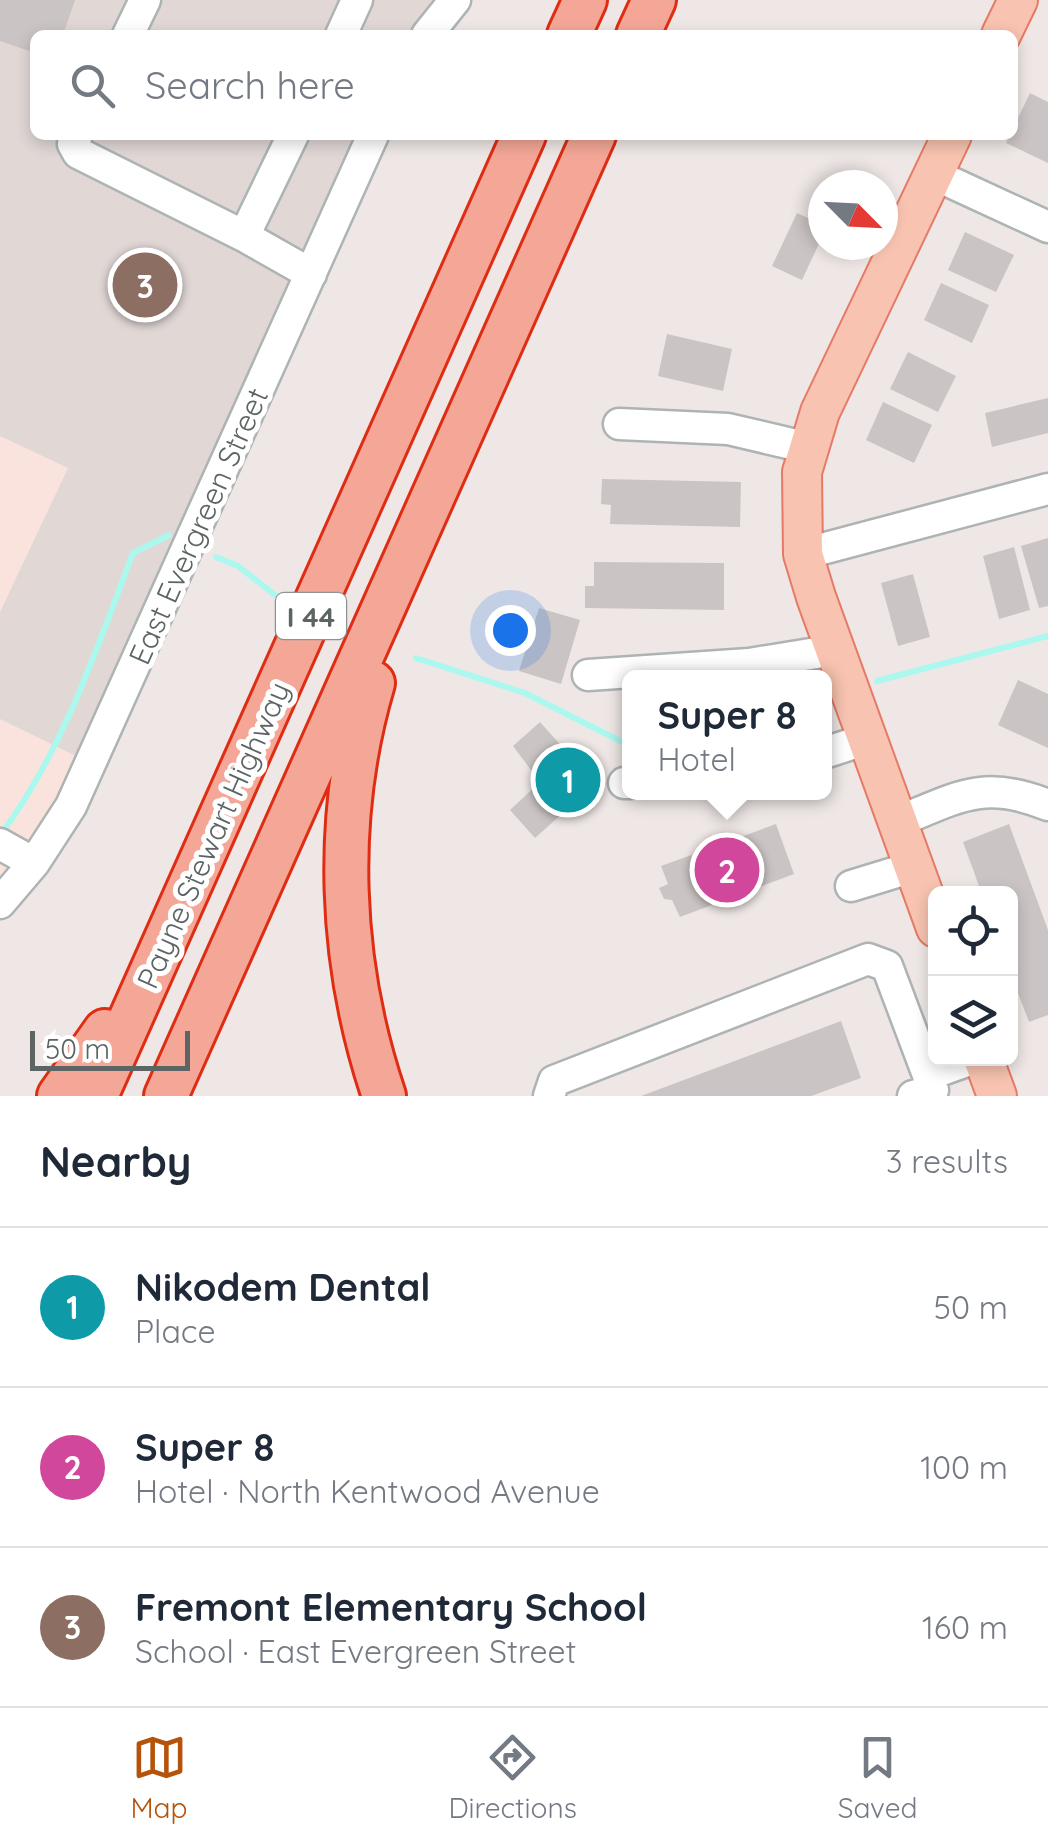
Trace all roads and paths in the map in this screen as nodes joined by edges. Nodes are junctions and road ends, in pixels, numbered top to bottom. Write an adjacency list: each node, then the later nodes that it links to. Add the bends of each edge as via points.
1 (145, 0): 7 (street)
2 (357, 0): 8 (street)
3 (454, 0): 9 (street)
4 (585, 0): 10 (highway)
5 (654, 0): 11 (highway)
6 (1018, 0): 12 (main road)
7 (130, 30)
8 (344, 30)
9 (431, 30)
10 (571, 30)
11 (640, 30)
12 (1003, 30)
13 (75, 140): 21 (street, via 78,153)
14 (291, 140): 21 (street)
15 (371, 140): 22 (street, East Evergreen Street)
16 (522, 140): 32 (highway, Payne Stewart Highway / I 44)
17 (592, 140): 23 (highway, I 44)
18 (950, 140): 19 (main road)
19 (933, 174): 20 (street); 25 (main road)
20 (1048, 227)
21 (244, 236): 22 (street)
22 (310, 274): 38 (street, East Evergreen Street, via 77,794)
23 (478, 396): 48 (highway, I 44); 49 (highway, via 377,668 351,780 349,933)
24 (619, 424): 25 (street, via 728,428)
25 (811, 440): 27 (main road, via 800,493)
26 (1048, 489): 27 (street)
27 (803, 554): 28 (main road)
28 (835, 650): 29 (street); 33 (main road)
29 (668, 670)
30 (622, 673): 31 (street)
31 (588, 676)
32 (257, 737): 46 (highway, via 104,1033); 47 (highway, Payne Stewart Highway / I 44)
33 (867, 738): 34 (street); 36 (main road)
34 (832, 749)
35 (1048, 805): 36 (street, via 1013,790 975,790)
36 (897, 822): 39 (main road)
37 (2, 846): 38 (street)
38 (34, 863): 41 (street, East Evergreen Street)
39 (914, 867): 40 (street); 42 (main road)
40 (851, 886)
41 (0, 903)
42 (928, 906)
43 (963, 1066): 45 (street)
44 (986, 1066): 51 (main road)
45 (927, 1089): 50 (street, via 887,966 868,959 554,1081)
46 (58, 1096)
47 (96, 1096)
48 (166, 1096)
49 (384, 1096)
50 (549, 1096)
51 (997, 1096)

